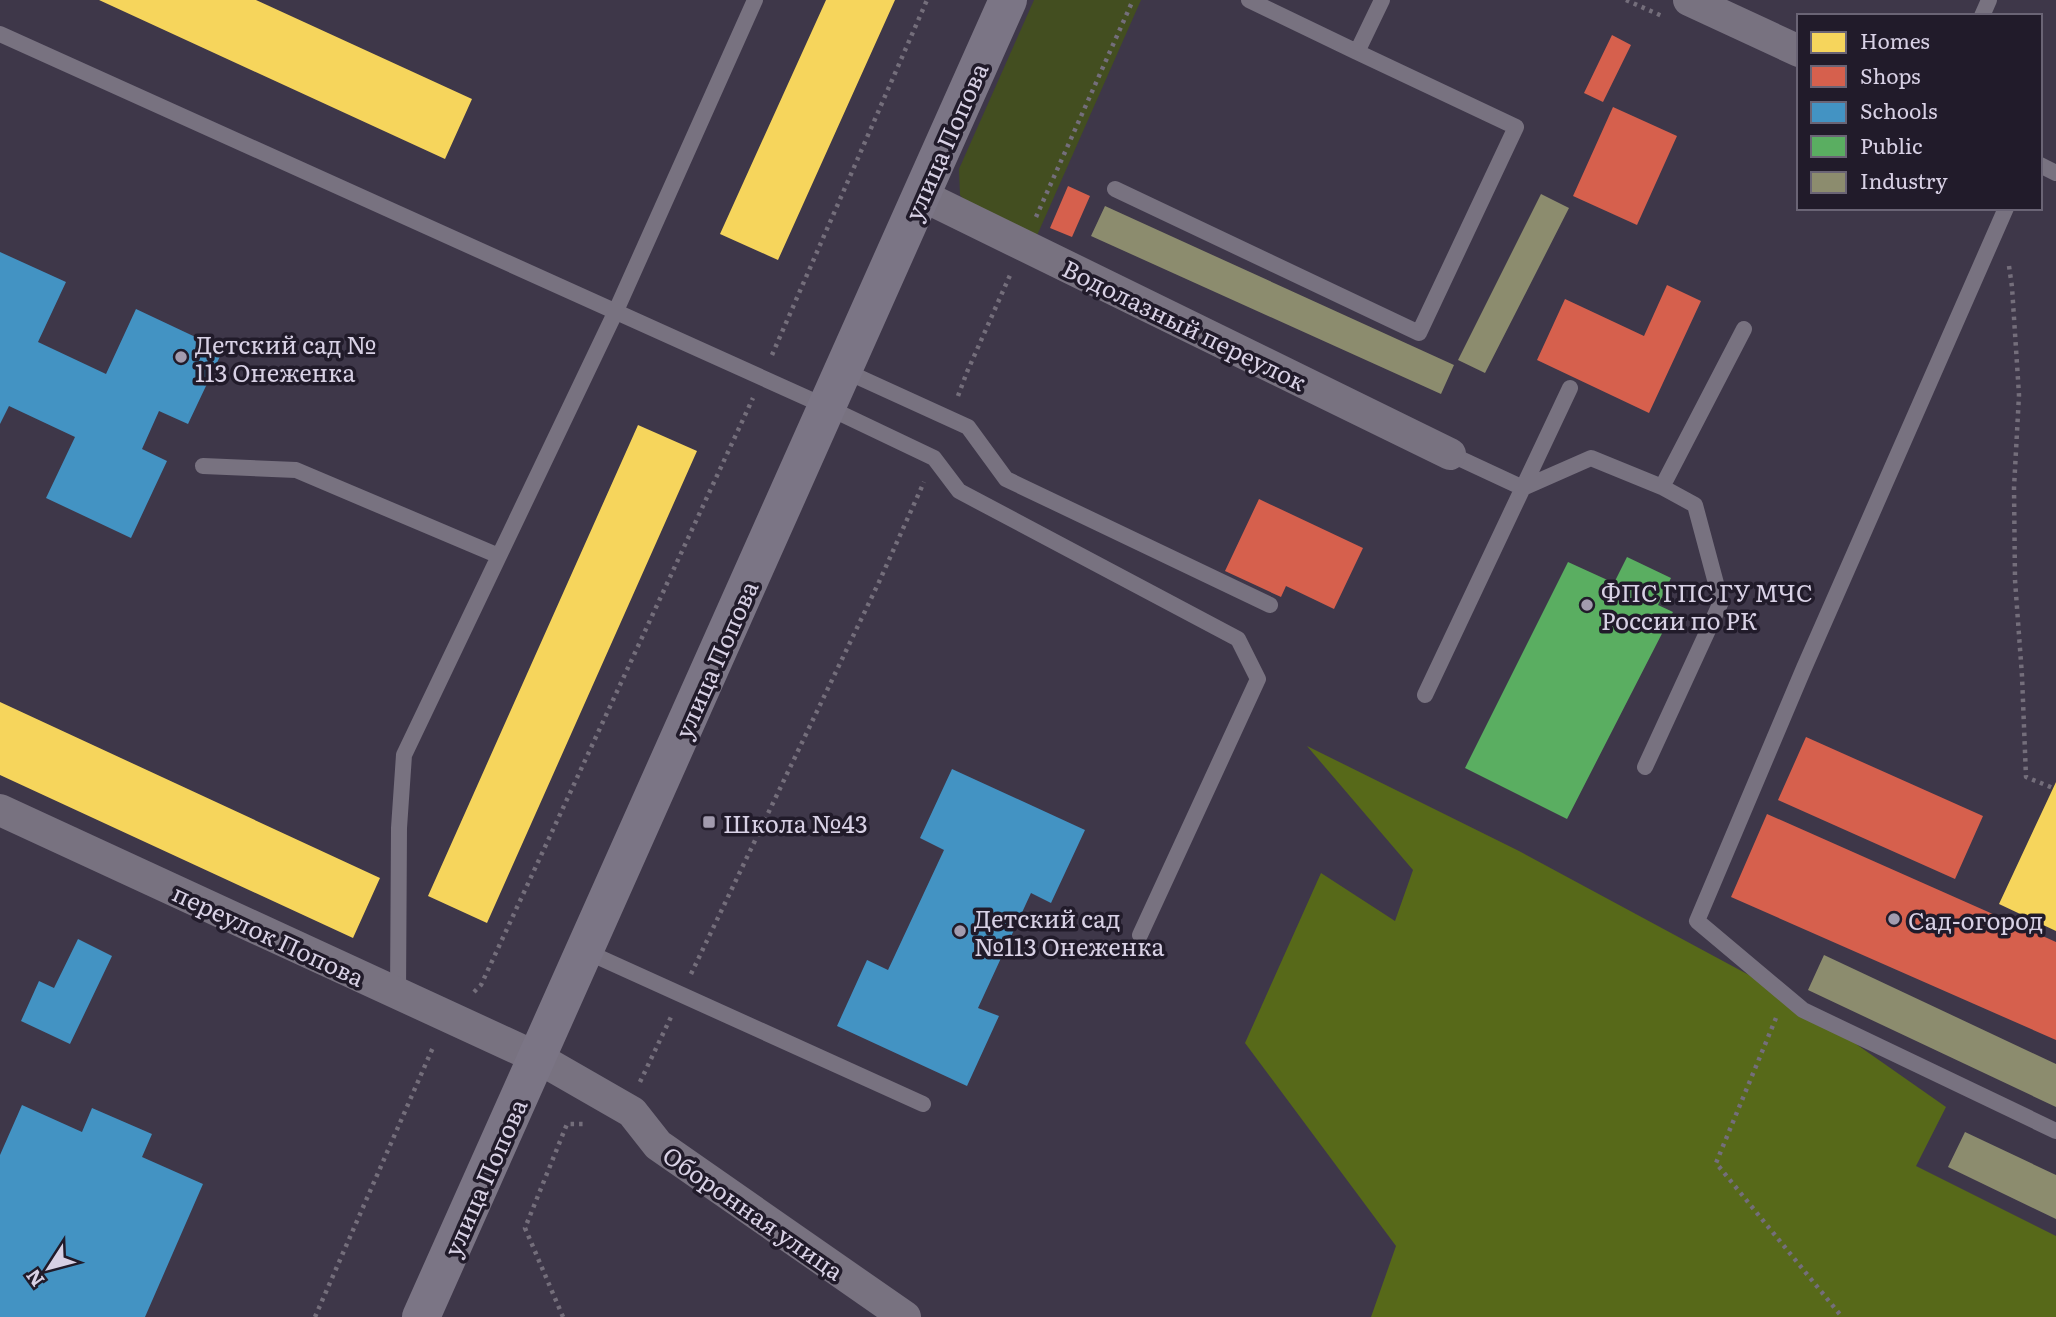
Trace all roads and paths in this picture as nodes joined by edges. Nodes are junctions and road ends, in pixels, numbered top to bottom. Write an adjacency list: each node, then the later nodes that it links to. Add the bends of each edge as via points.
1 (755, 0): 16 (lane)
2 (927, 0): 19 (path)
3 (1007, 0): 12 (street, улица Попова)
4 (1133, 0): 14 (path)
5 (1249, 0): 10 (lane)
6 (1382, 0): 10 (lane)
7 (1689, 0): 9 (street)
8 (0, 34): 16 (lane)
9 (1797, 50)
10 (1357, 51): 11 (lane, via 1517,127 1419,333)
11 (1115, 189)
12 (921, 195): 14 (street, Водолазный переулок); 18 (street, улица Попова)
13 (2005, 210): 38 (lane, via 1697,921)
14 (1023, 245): 22 (path); 23 (street, Водолазный переулок)
15 (2008, 261): 32 (path, via 2019,396 2015,580 2026,777)
16 (615, 313): 19 (lane); 28 (lane)
17 (1744, 329): 26 (lane)
18 (843, 370): 21 (street, улица Попова); 22 (lane)
19 (762, 378): 21 (lane); 39 (path, via 481,985)
20 (1570, 388): 27 (lane)
21 (827, 407): 24 (lane); 35 (street, улица Попова)
22 (950, 419): 29 (lane, via 968,428 1006,479)
23 (1450, 454): 27 (lane)
24 (934, 458): 34 (lane, via 959,491 1238,639 1258,679); 37 (path)
25 (203, 466): 28 (lane, via 296,470)
26 (1662, 487): 27 (lane, via 1591,457); 31 (lane, via 1695,505 1721,602)
27 (1523, 488): 30 (lane)
28 (499, 556): 36 (lane, via 404,755)
29 (1270, 605)
30 (1425, 695)
31 (1645, 767)
32 (2053, 788)
33 (0, 810): 36 (street, переулок Попова)
34 (1140, 935)
35 (585, 951): 37 (lane); 40 (street, улица Попова)
36 (398, 994): 39 (street, переулок Попова)
37 (682, 994): 41 (lane); 42 (path)
38 (1786, 995): 43 (lane, via 1803,1010); 48 (path, via 1716,1163)
39 (447, 1016): 40 (street, переулок Попова); 44 (path)
40 (538, 1058): 42 (street, Оборонная улица); 45 (street, улица Попова)
41 (923, 1104)
42 (627, 1109): 46 (path, via 620,1124 567,1124 525,1228); 47 (street, Оборонная улица, via 657,1145)
43 (2056, 1132)
44 (315, 1317)
45 (421, 1317)
46 (563, 1317)
47 (905, 1317)
48 (1842, 1317)

